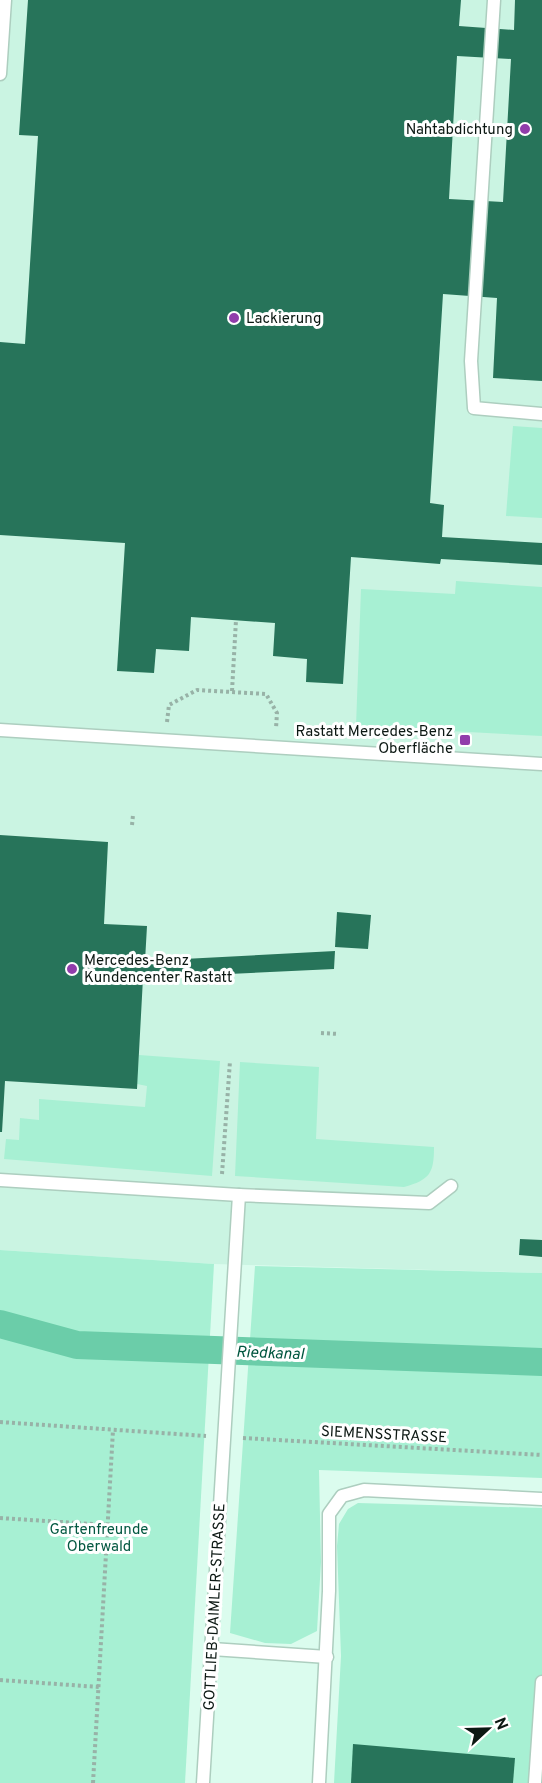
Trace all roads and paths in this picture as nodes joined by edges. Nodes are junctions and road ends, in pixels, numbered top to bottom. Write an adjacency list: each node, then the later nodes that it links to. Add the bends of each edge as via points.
1 (5, 0): 3 (lane)
2 (494, 0): 4 (lane, via 471,360 474,408)
3 (0, 74)
4 (542, 414)
5 (236, 620): 6 (path)
6 (232, 692): 8 (path, via 196,690 169,705); 9 (path, via 266,694 277,713)
7 (0, 730): 8 (lane)
8 (166, 740): 9 (lane)
9 (276, 747): 10 (lane)
10 (542, 764)
11 (133, 814): 12 (path)
12 (132, 825)
13 (321, 1033): 14 (path)
14 (339, 1034)
15 (230, 1061): 18 (path)
16 (0, 1180): 18 (lane)
17 (451, 1185): 19 (lane, via 429,1203)
18 (221, 1194): 19 (lane)
19 (239, 1195): 22 (lane, GOTTLIEB-DAIMLER-STRASSE)
20 (0, 1422): 21 (path, SIEMENSSTRASSE)
21 (113, 1430): 22 (path, SIEMENSSTRASSE); 26 (path)
22 (224, 1434): 23 (path, SIEMENSSTRASSE); 27 (lane, GOTTLIEB-DAIMLER-STRASSE)
23 (542, 1455)
24 (542, 1499): 28 (lane, via 364,1490 342,1496 329,1514)
25 (0, 1518): 26 (path)
26 (108, 1525): 31 (path)
27 (212, 1649): 28 (lane); 33 (lane, GOTTLIEB-DAIMLER-STRASSE)
28 (327, 1657): 34 (lane)
29 (0, 1680): 31 (path)
30 (542, 1682): 35 (lane)
31 (99, 1687): 32 (path)
32 (93, 1783)
33 (203, 1783)
34 (320, 1783)
35 (535, 1783)

